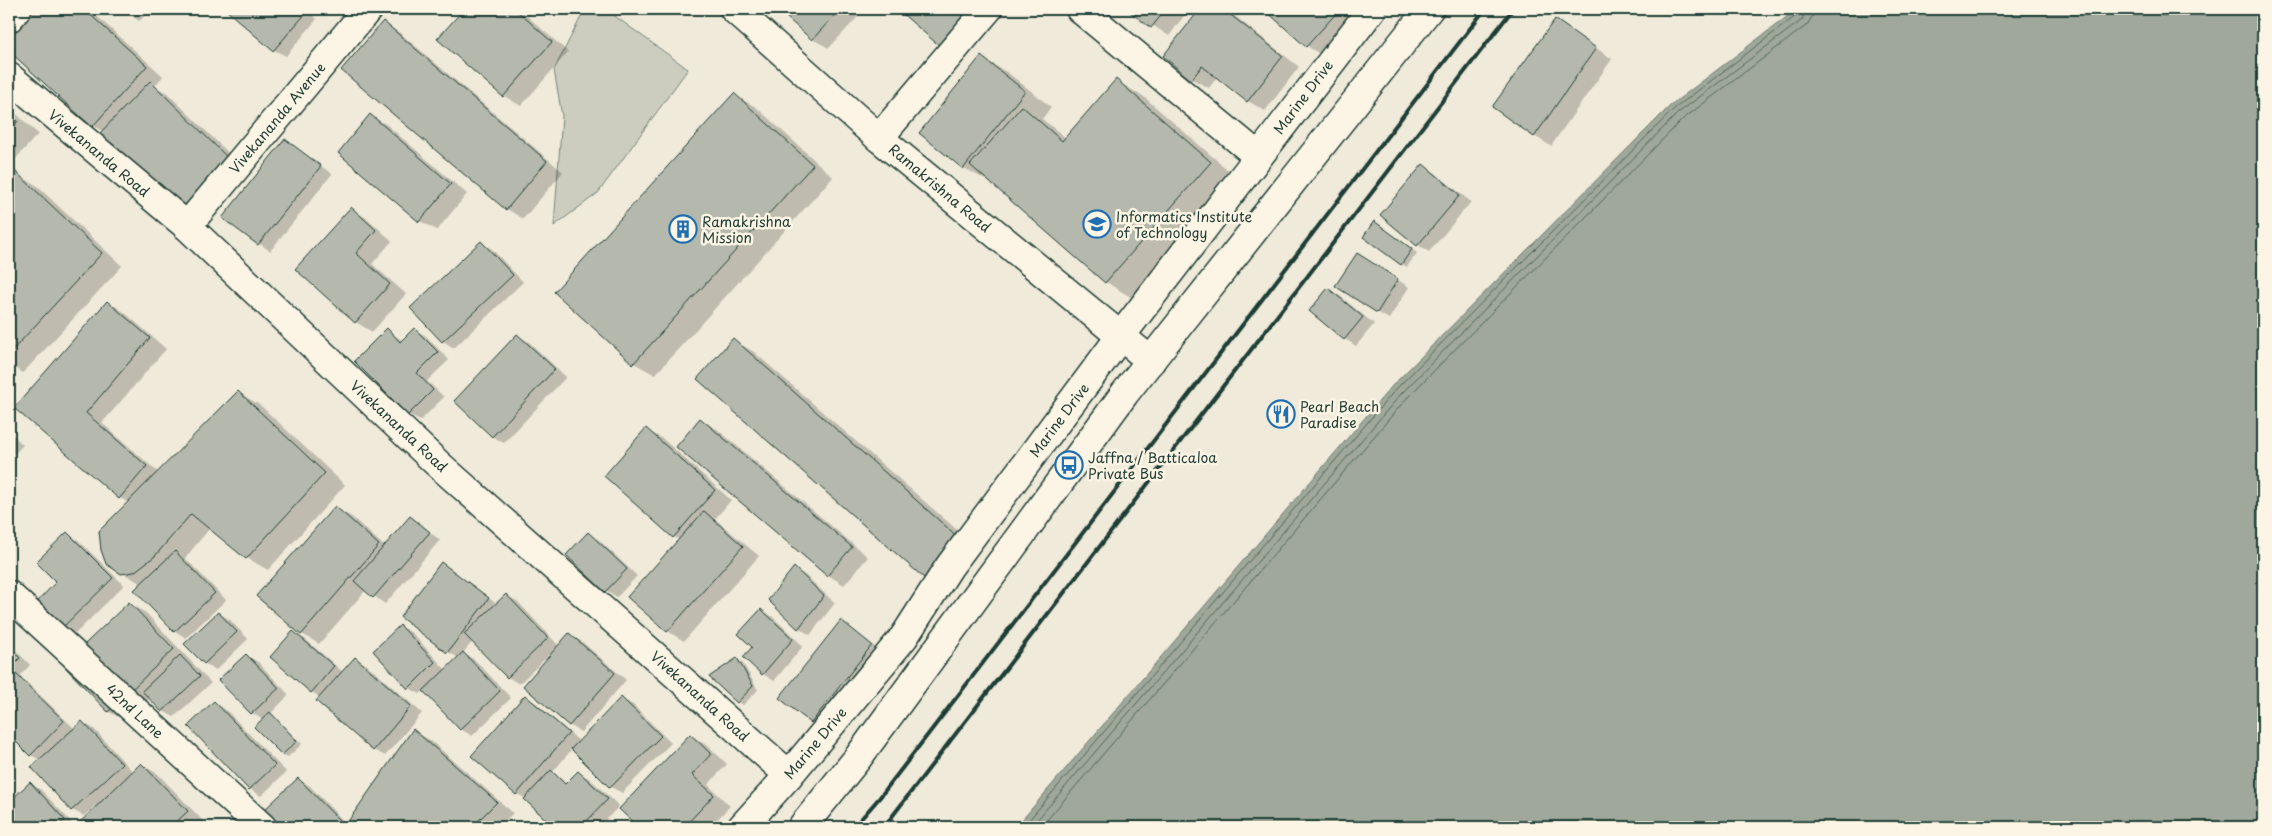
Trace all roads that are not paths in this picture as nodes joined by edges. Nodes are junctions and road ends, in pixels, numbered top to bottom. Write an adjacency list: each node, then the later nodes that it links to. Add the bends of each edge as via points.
1 (17, 9): 8 (street)
2 (368, 9): 12 (street, Vivekananda Avenue)
3 (734, 9): 10 (street, Ramakrishna Road)
4 (988, 9): 10 (street)
5 (1080, 9): 11 (street)
6 (1372, 9): 11 (street, Marine Drive)
7 (1429, 9): 14 (street)
8 (9, 18)
9 (9, 77): 12 (street, Vivekananda Road)
10 (879, 138): 13 (street, Ramakrishna Road)
11 (1258, 156): 13 (street, Marine Drive)
12 (187, 226): 16 (street, Vivekananda Road, via 438,464)
13 (1120, 336): 14 (street, Ramakrishna Road); 16 (street, Marine Drive, via 949,567 904,637)
14 (1151, 361): 19 (street, via 857,759)
15 (9, 595): 17 (street, 42nd Lane)
16 (789, 775): 18 (street, Marine Drive)
17 (262, 827)
18 (742, 827)
19 (802, 827)

